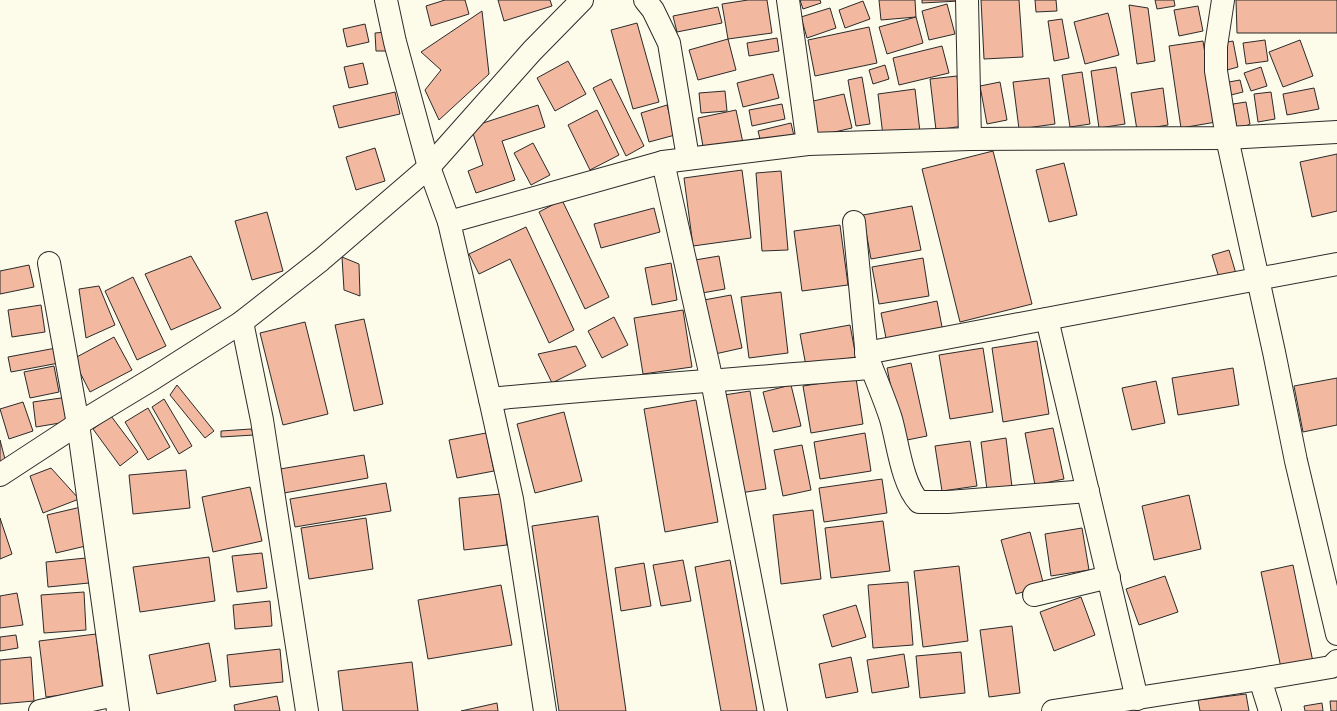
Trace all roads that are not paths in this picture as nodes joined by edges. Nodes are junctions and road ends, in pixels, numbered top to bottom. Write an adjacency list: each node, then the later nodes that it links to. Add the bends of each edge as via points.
1 (386, 0): 13 (street)
2 (582, 0): 13 (street, via 532,51)
3 (645, 0): 11 (street, via 653,10 669,43)
4 (788, 0): 10 (street)
5 (967, 0): 9 (street)
6 (1223, 0): 8 (street, via 1216,46 1216,71)
7 (1337, 132): 8 (street)
8 (1227, 138): 9 (street); 18 (street)
9 (970, 139): 10 (street)
10 (808, 144): 11 (street)
11 (688, 158): 12 (street)
12 (663, 162): 14 (street); 22 (street)
13 (429, 167): 14 (street); 20 (street, via 321,260)
14 (449, 222): 23 (street)
15 (854, 222): 21 (street)
16 (49, 263): 25 (street)
17 (1337, 264): 18 (street)
18 (1257, 279): 19 (street); 30 (street)
19 (1047, 319): 21 (street); 27 (street)
20 (242, 322): 25 (street); 36 (street, via 262,420)
21 (867, 360): 22 (street); 24 (street); 27 (street, via 890,418 905,475 919,502)
22 (712, 381): 23 (street); 38 (street)
23 (490, 399): 37 (street, via 512,499)
24 (875, 418)
25 (78, 424): 26 (street); 34 (street)
26 (0, 475)
27 (1088, 491): 28 (street)
28 (1109, 577): 29 (street); 33 (street)
29 (1034, 595)
30 (1337, 634)
31 (1337, 661): 32 (street, via 1331,667)
32 (1260, 679): 33 (street); 40 (street)
33 (1137, 699): 39 (street)
34 (116, 703): 35 (street)
35 (40, 711)
36 (307, 711)
37 (545, 711)
38 (776, 711)
39 (1053, 711)
40 (1270, 711)

